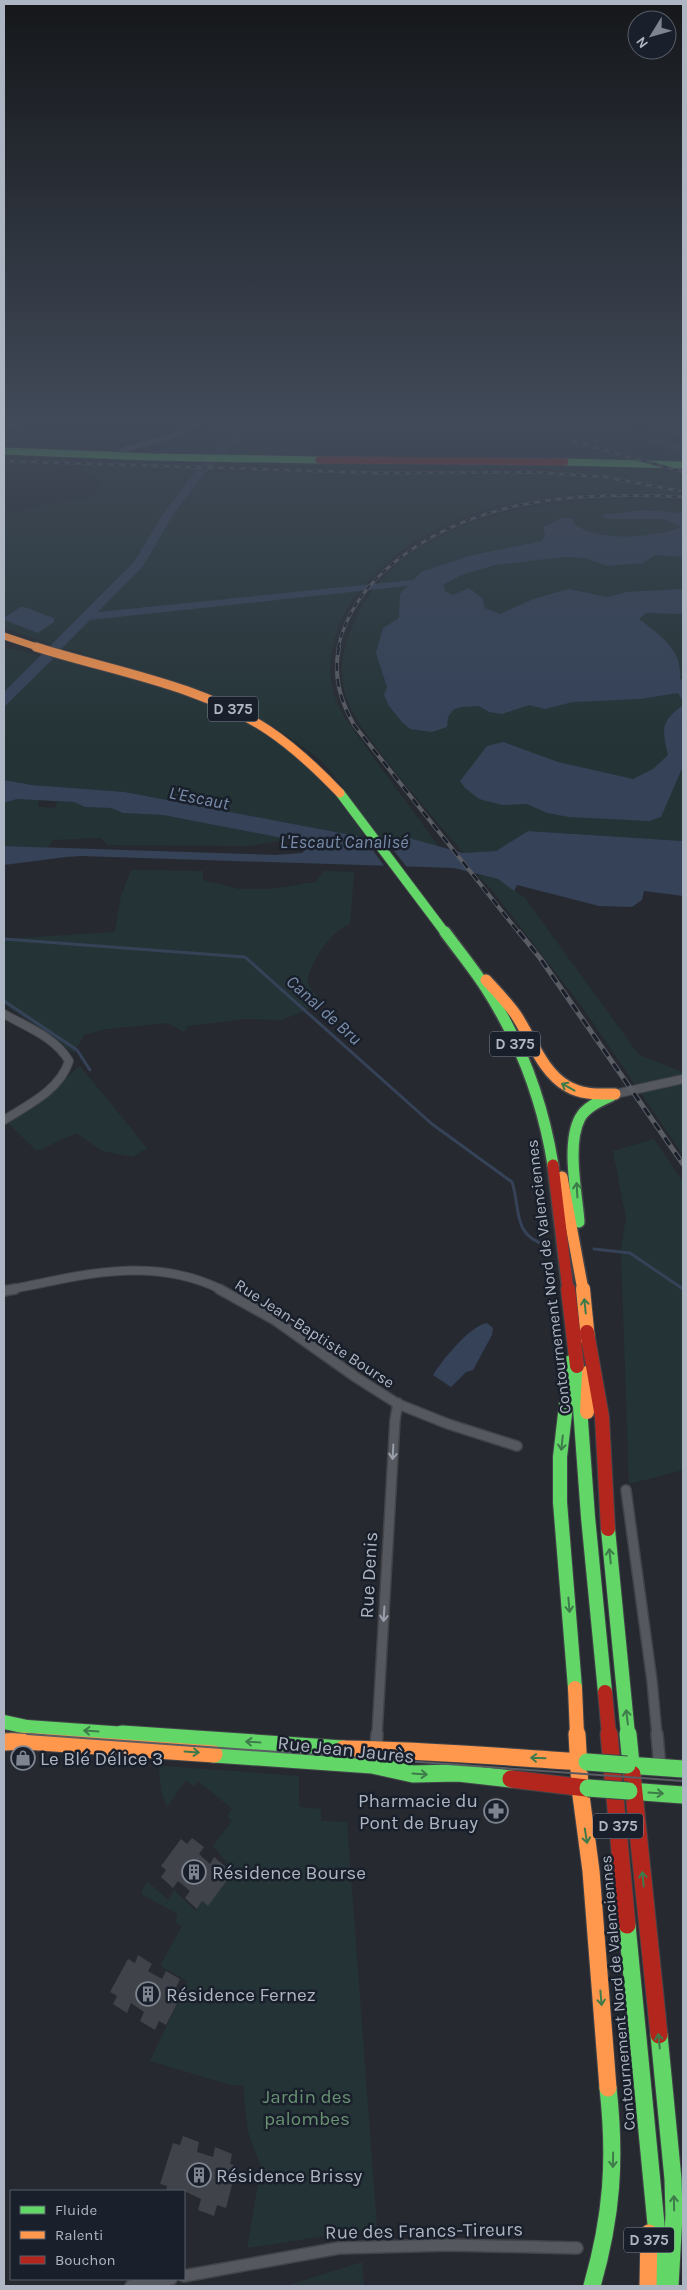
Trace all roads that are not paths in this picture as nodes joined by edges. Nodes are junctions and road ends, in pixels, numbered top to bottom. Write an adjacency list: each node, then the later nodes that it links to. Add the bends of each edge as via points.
1 (4, 636): 2 (main road, Contournement Nord de Valenciennes / D 375, via 36,648 174,685 256,721 288,743 315,765 364,822)
2 (459, 950): 5 (main road, one-way to 2, via 582,1092 561,1082 509,1006); 7 (main road, Contournement Nord de Valenciennes / D 375, via 491,998 512,1038 539,1103)
3 (4, 1014): 6 (street, via 54,1043 69,1061 65,1073 52,1086)
4 (683, 1079): 5 (street)
5 (615, 1094): 8 (main road, one-way to 5, via 573,1131 578,1119 590,1108)
6 (4, 1120)
7 (551, 1147): 8 (main road, via 566,1192); 11 (main road, Contournement Nord de Valenciennes / D 375)
8 (582, 1274): 10 (main road, one-way to 8)
9 (4, 1291): 12 (street, Rue Jean-Baptiste Bourse, via 121,1270 156,1270 187,1276 259,1311)
10 (587, 1332): 14 (main road, via 589,1384); 20 (main road, one-way to 10, via 606,1511 602,1417)
11 (574, 1342): 14 (main road, Contournement Nord de Valenciennes / D 375); 19 (main road, one-way to 19, via 559,1476)
12 (398, 1403): 13 (street, Rue Jean-Baptiste Bourse); 18 (street, Rue Denis, one-way to 18, via 394,1420)
13 (517, 1446)
14 (584, 1459): 26 (main road, Contournement Nord de Valenciennes / D 375)
15 (626, 1490): 21 (street, via 651,1673)
16 (4, 1722): 18 (main road, Rue Jean Jaurès, one-way to 16, via 27,1727)
17 (4, 1742): 23 (main road, Rue Jean Jaurès, one-way to 23, via 372,1765 413,1774 452,1773)
18 (376, 1749): 19 (main road, Rue Jean Jaurès, one-way to 18)
19 (583, 1761): 20 (main road, Rue Jean Jaurès, bridge); 23 (main road)
20 (630, 1766): 21 (main road, Rue Jean Jaurès); 24 (main road)
21 (660, 1768): 22 (main road, Rue Jean Jaurès)
22 (683, 1770)
23 (584, 1788): 24 (main road, Rue Jean Jaurès, bridge); 31 (main road, one-way to 31, via 613,2149 608,2218)
24 (632, 1791): 25 (main road, Rue Jean Jaurès, one-way to 25); 34 (main road, one-way to 24, via 673,2179)
25 (683, 1795)
26 (650, 2193): 32 (main road, Contournement Nord de Valenciennes / D 375); 33 (main road, Contournement Nord de Valenciennes / D 375)
27 (577, 2248): 28 (street, Rue des Francs-Tireurs, via 437,2245 339,2248)
28 (185, 2276)
29 (165, 2280): 30 (street)
30 (131, 2286)
31 (592, 2286)
32 (648, 2286)
33 (662, 2286)
34 (670, 2286)

